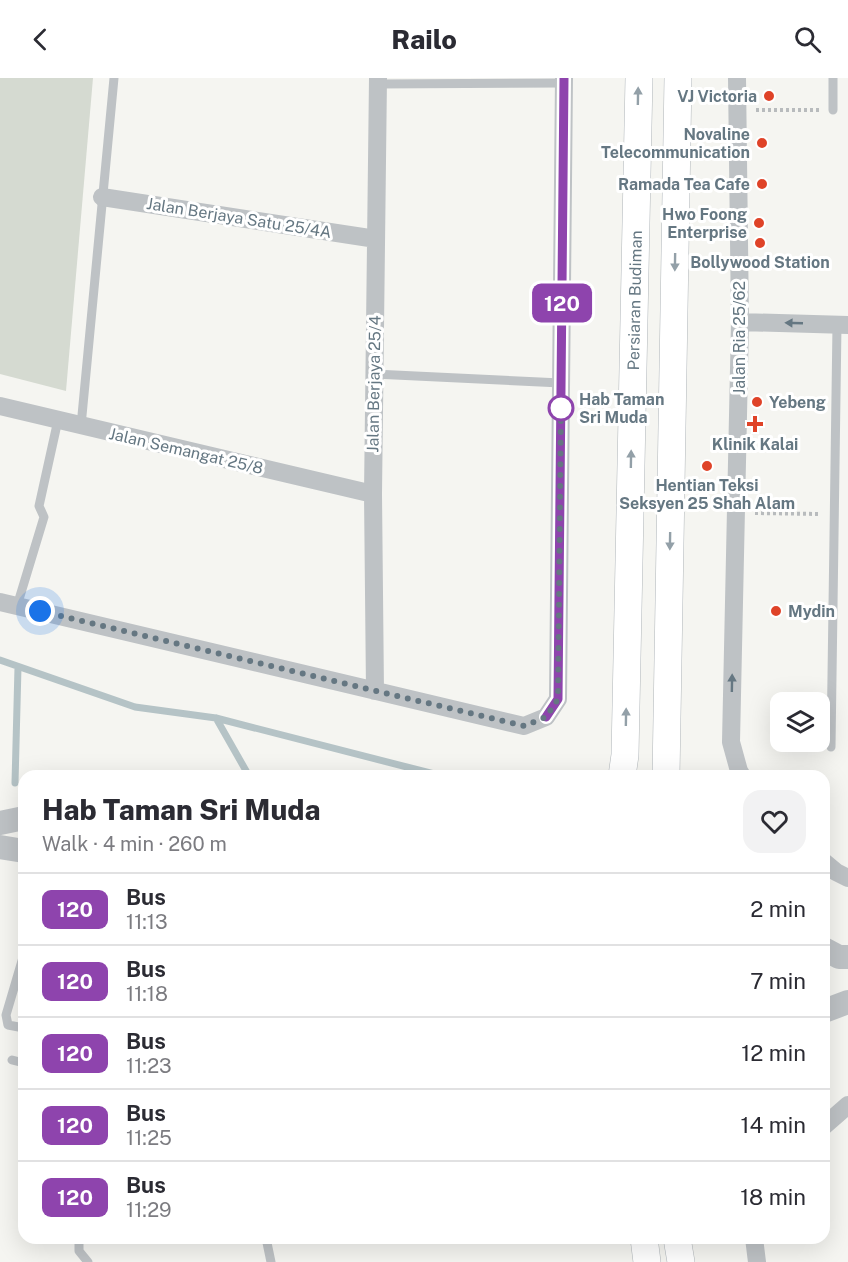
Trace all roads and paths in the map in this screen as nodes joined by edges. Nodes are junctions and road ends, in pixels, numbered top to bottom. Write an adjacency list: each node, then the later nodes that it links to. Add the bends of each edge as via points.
1 (114, 78): 10 (lane)
2 (639, 78): 25 (main road, Persiaran Budiman, one-way to 2)
3 (678, 78): 26 (main road, one-way to 26)
4 (737, 78): 8 (street, Jalan Ria 25/62)
5 (833, 78): 9 (lane)
6 (378, 81): 7 (lane); 11 (street, Jalan Berjaya 25/4)
7 (564, 81): 15 (street)
8 (737, 109): 9 (path); 12 (street, Jalan Ria 25/62)
9 (833, 110)
10 (102, 197): 11 (street, Jalan Berjaya Satu 25/4A); 18 (lane)
11 (376, 239): 14 (street, Jalan Berjaya 25/4)
12 (740, 322): 13 (street, one-way to 12); 20 (street, Jalan Ria 25/62)
13 (842, 325): 21 (lane)
14 (374, 374): 15 (lane); 19 (street, Jalan Berjaya 25/4)
15 (561, 383): 23 (street, via 558,699 546,717 524,726)
16 (0, 406): 17 (street, Jalan Semangat 25/8)
17 (58, 420): 18 (street, Jalan Semangat 25/8); 22 (lane, via 39,506 44,517)
18 (81, 426): 19 (street, Jalan Semangat 25/8)
19 (373, 494): 23 (street, Jalan Berjaya 25/4)
20 (736, 513): 21 (path); 27 (street, Jalan Ria 25/62, one-way to 20, via 731,742)
21 (834, 514): 24 (lane)
22 (9, 604): 23 (street)
23 (375, 690)
24 (831, 747)
25 (623, 770)
26 (666, 770)
27 (739, 770)
28 (18, 819): 29 (street)
29 (0, 823)
30 (0, 847): 31 (street)
31 (18, 850)
32 (830, 867): 33 (street)
33 (848, 878)
34 (830, 952): 35 (street)
35 (848, 957)
36 (18, 974): 39 (lane, via 6,1015 8,1024)
37 (848, 1002): 38 (street)
38 (830, 1009)
39 (18, 1026)
40 (12, 1060): 41 (lane)
41 (18, 1062)
42 (848, 1105): 43 (street)
43 (830, 1121)
44 (79, 1244): 49 (lane, via 79,1251)
45 (267, 1244): 50 (lane)
46 (645, 1244): 51 (main road)
47 (678, 1244): 52 (main road)
48 (755, 1244): 53 (street)
49 (88, 1262)
50 (271, 1262)
51 (647, 1262)
52 (681, 1262)
53 (757, 1262)

